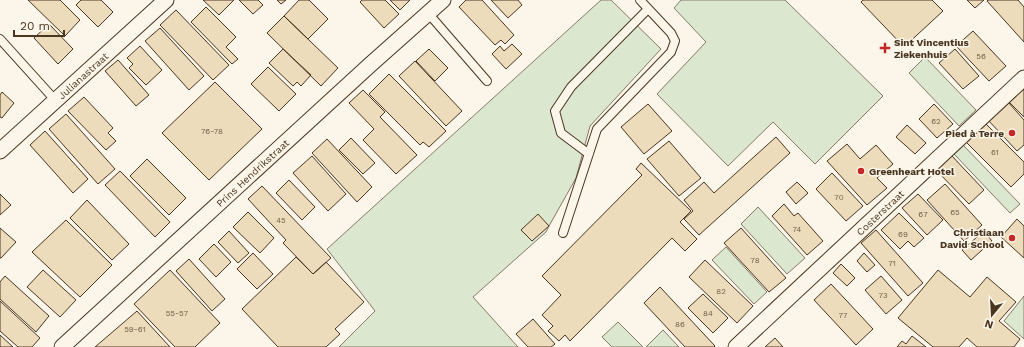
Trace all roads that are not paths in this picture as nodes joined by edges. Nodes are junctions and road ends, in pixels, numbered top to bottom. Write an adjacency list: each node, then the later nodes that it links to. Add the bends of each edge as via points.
1 (166, 0): 9 (street, Julianastraat)
2 (443, 0): 5 (street, Prins Hendrikstraat)
3 (640, 0): 4 (lane)
4 (648, 9): 11 (lane, via 671,33 675,41 671,52 597,129); 11 (lane, via 571,88 555,112 561,134)
5 (428, 13): 8 (lane); 13 (street, Prins Hendrikstraat)
6 (0, 39): 9 (lane)
7 (1024, 78): 14 (street, Costerstraat)
8 (487, 81)
9 (55, 100): 10 (street, Julianastraat)
10 (0, 151)
11 (589, 154): 12 (lane)
12 (562, 233)
13 (62, 347)
14 (736, 347)

